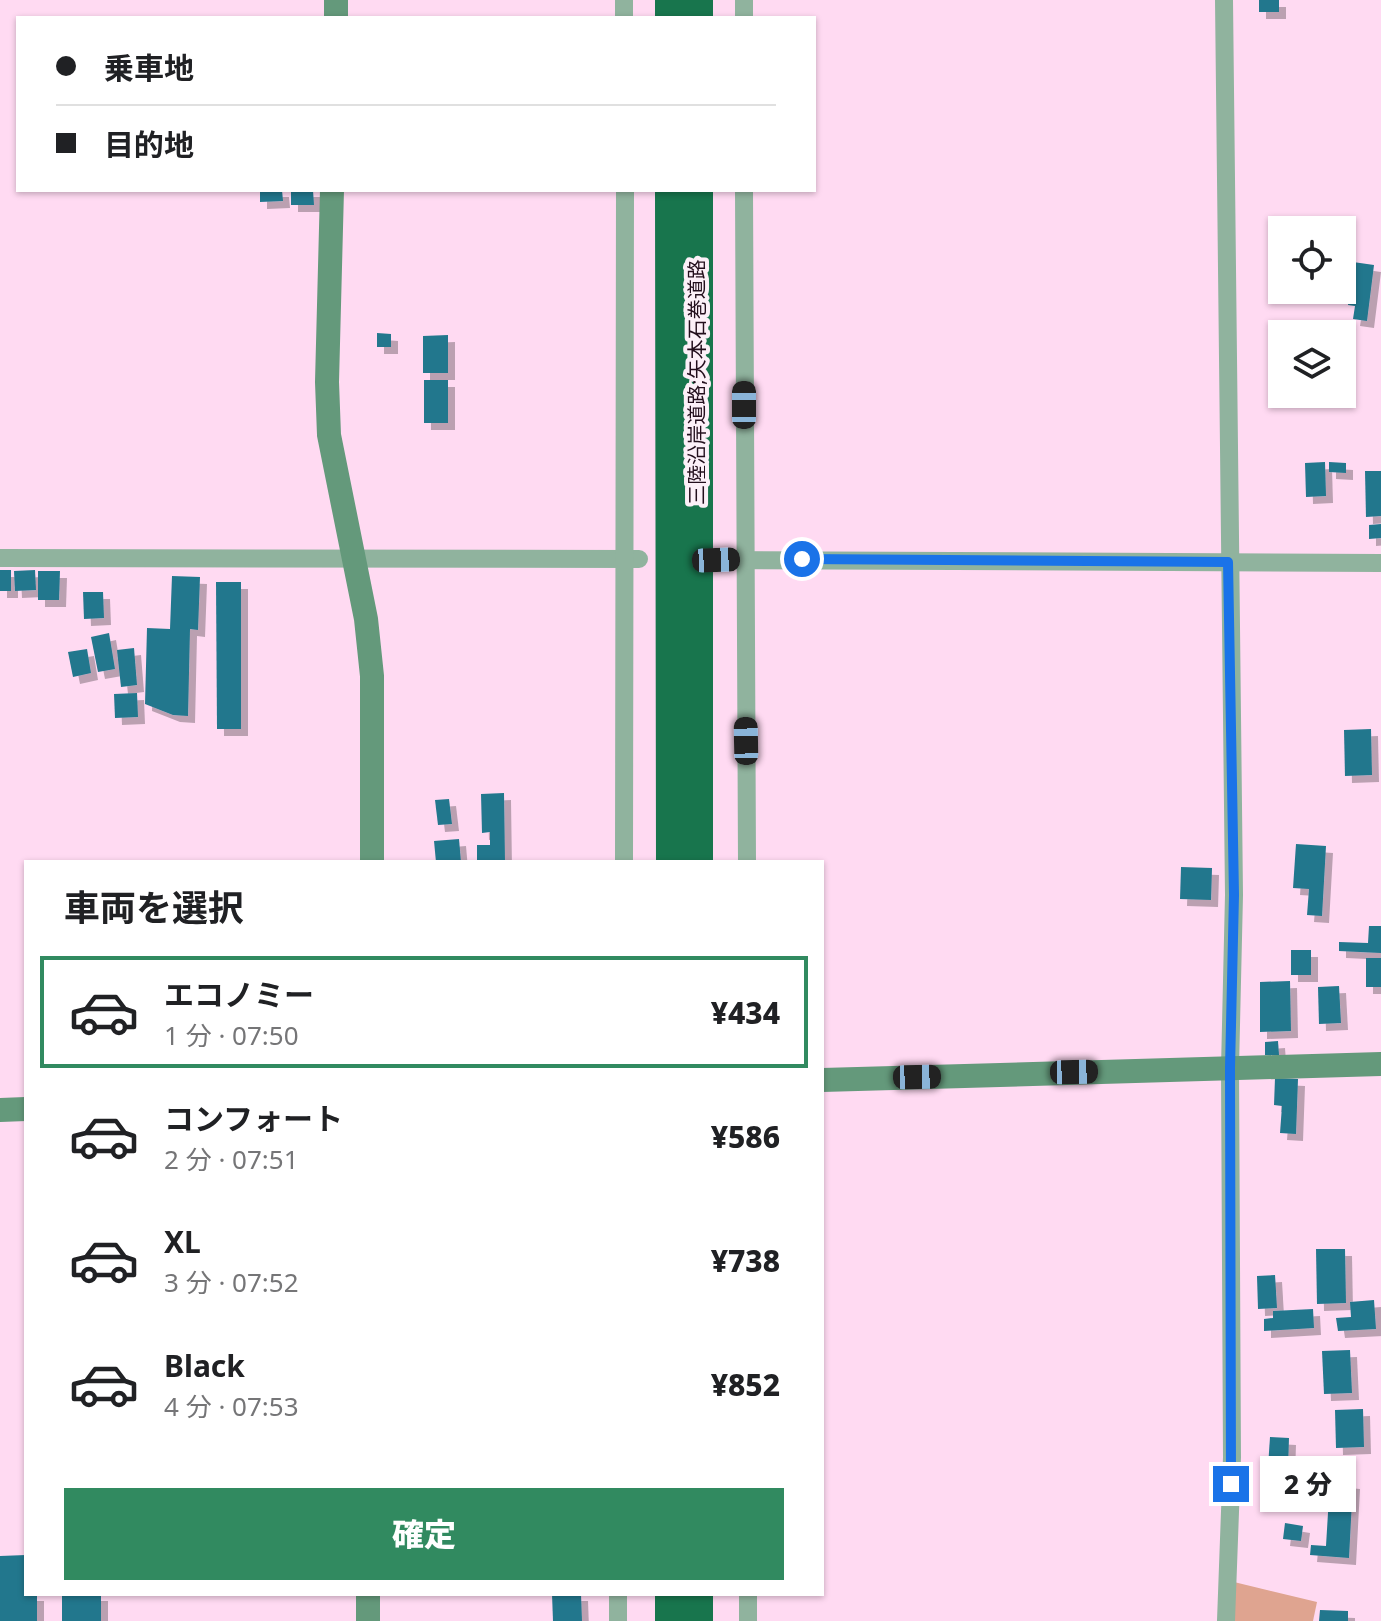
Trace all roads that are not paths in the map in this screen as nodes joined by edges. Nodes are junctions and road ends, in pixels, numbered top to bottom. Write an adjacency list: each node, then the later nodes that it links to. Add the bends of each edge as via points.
1 (1224, 0): 12 (street)
2 (332, 192): 8 (street, via 329,435)
3 (625, 192): 9 (street)
4 (671, 192): 16 (highway, 三陸沿岸道路;矢本石巻道路)
5 (697, 192): 17 (highway, 三陸沿岸道路;矢本石巻道路)
6 (744, 192): 10 (street)
7 (0, 558): 8 (street)
8 (353, 558): 9 (street); 14 (street, via 372,676)
9 (632, 559): 15 (street)
10 (744, 559): 11 (street); 12 (street); 18 (street)
11 (716, 560)
12 (1228, 562): 13 (street); 20 (street, via 1234,895)
13 (1381, 563)
14 (372, 860)
15 (624, 860)
16 (672, 860)
17 (697, 860)
18 (747, 860)
19 (1381, 1064): 20 (street)
20 (1230, 1068): 21 (street); 34 (street, via 1232,1457)
21 (824, 1080)
22 (24, 1109): 23 (street)
23 (0, 1110)
24 (368, 1596): 29 (street)
25 (618, 1596): 30 (street)
26 (671, 1596): 31 (highway)
27 (697, 1596): 32 (highway)
28 (748, 1596): 33 (street)
29 (368, 1621)
30 (618, 1621)
31 (671, 1621)
32 (697, 1621)
33 (748, 1621)
34 (1226, 1621)

